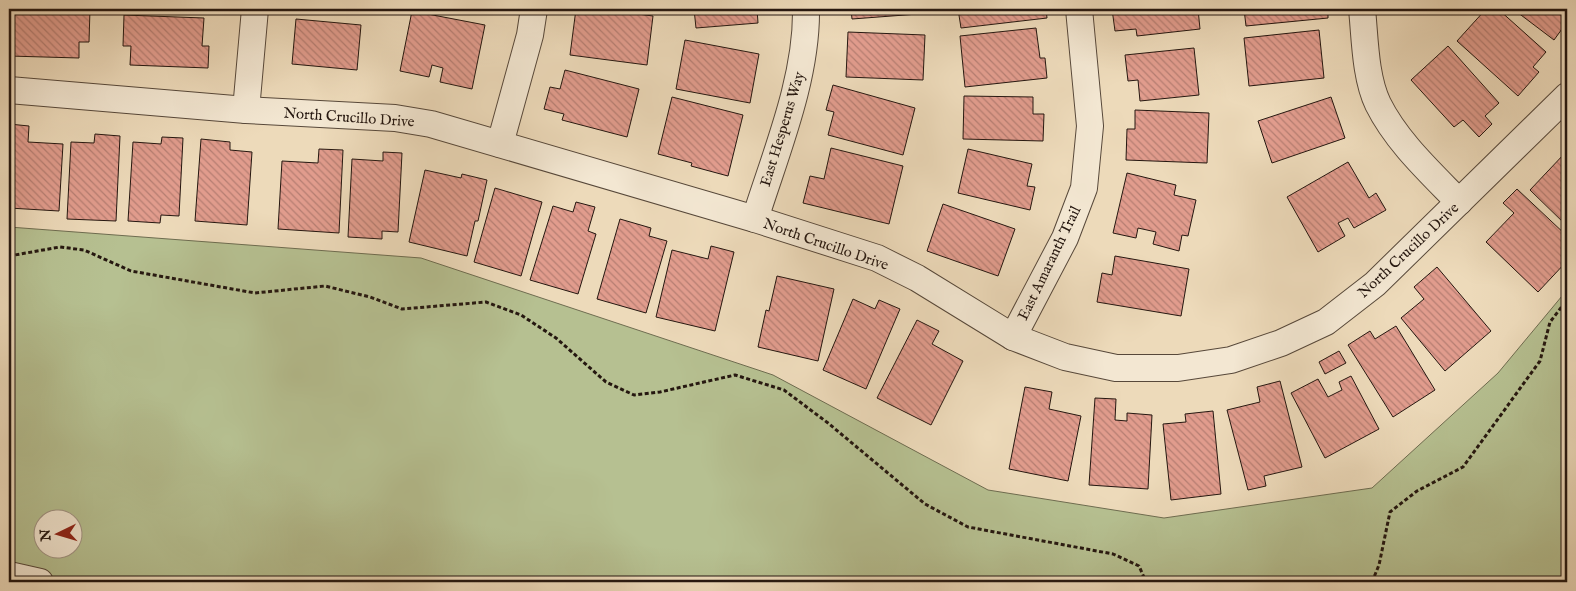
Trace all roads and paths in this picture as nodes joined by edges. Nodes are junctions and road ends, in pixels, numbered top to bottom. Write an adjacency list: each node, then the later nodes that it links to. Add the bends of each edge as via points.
1 (255, 9): 8 (street)
2 (534, 9): 9 (street)
3 (806, 9): 11 (street, East Hesperus Way, via 799,78)
4 (1079, 9): 14 (street, East Amaranth Trail, via 1090,126 1084,188 1065,238)
5 (1362, 9): 10 (street, via 1371,78 1378,103 1404,144)
6 (9, 90): 8 (street, North Crucillo Drive)
7 (1567, 96): 10 (street, North Crucillo Drive)
8 (246, 110): 9 (street, North Crucillo Drive, via 395,118 430,124)
9 (500, 144): 11 (street, North Crucillo Drive)
10 (1459, 202): 14 (street, North Crucillo Drive, via 1375,284 1326,322 1281,343 1231,360 1178,368 1116,368 1065,357)
11 (755, 219): 14 (street, North Crucillo Drive, via 877,258 917,278)
12 (9, 256): 17 (path, via 60,247 84,250 131,271 256,293 325,286 370,296 402,308 486,302 521,315 556,338 606,382 634,395 735,375 784,390 925,504 968,527 1113,554 1139,566)
13 (1567, 300): 18 (path, via 1550,322 1540,361 1463,466 1417,491 1390,512 1380,565)
14 (1013, 337)
15 (9, 575): 16 (street)
16 (40, 582)
17 (1146, 582)
18 (1372, 582)

